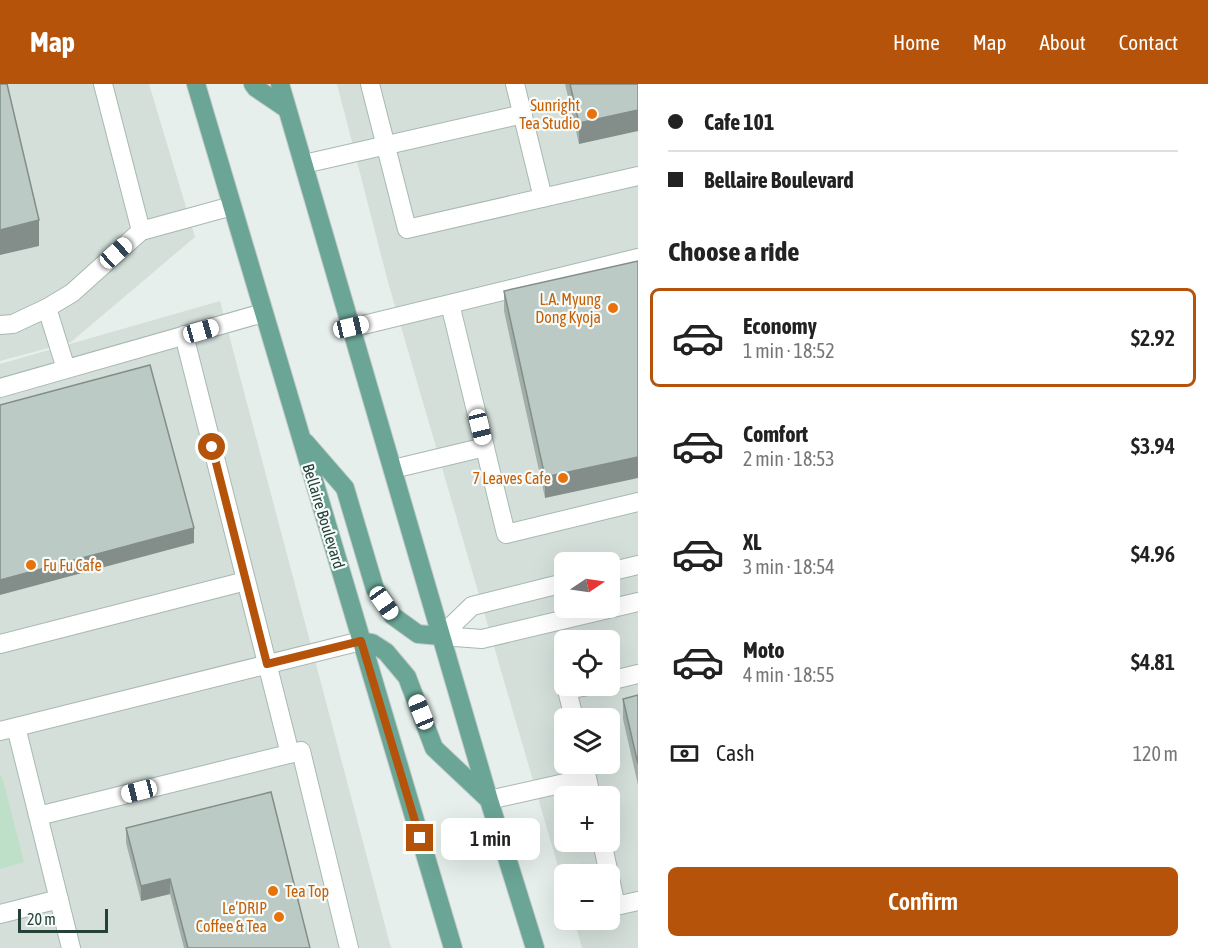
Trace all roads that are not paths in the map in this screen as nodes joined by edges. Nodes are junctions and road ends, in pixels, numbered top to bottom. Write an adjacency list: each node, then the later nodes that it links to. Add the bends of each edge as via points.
1 (103, 84): 14 (lane)
2 (196, 84): 13 (main road, Bellaire Boulevard)
3 (253, 84): 7 (main road)
4 (280, 84): 7 (main road)
5 (370, 84): 9 (lane)
6 (515, 84): 8 (lane)
7 (287, 109): 10 (main road)
8 (523, 114): 9 (lane); 12 (lane)
9 (385, 145): 10 (lane); 12 (lane, via 406,229)
10 (304, 164): 20 (main road)
11 (638, 176): 12 (lane)
12 (543, 198)
13 (232, 206): 14 (lane); 18 (main road, Bellaire Boulevard)
14 (141, 231): 17 (lane, via 72,293)
15 (638, 258): 16 (lane)
16 (450, 304): 20 (lane); 25 (lane)
17 (47, 308): 19 (lane, via 13,324); 22 (lane)
18 (263, 313): 21 (lane); 24 (main road, Bellaire Boulevard)
19 (0, 325)
20 (351, 327): 26 (main road)
21 (184, 335): 22 (lane); 30 (lane)
22 (66, 369): 23 (lane)
23 (0, 388)
24 (300, 436): 33 (main road, via 345,488 375,589 393,616 418,634); 34 (main road, Bellaire Boulevard)
25 (485, 447): 26 (lane); 27 (lane, via 506,534)
26 (393, 469): 33 (main road)
27 (638, 502)
28 (638, 565): 29 (lane)
29 (620, 569)
30 (246, 581): 35 (lane); 36 (lane)
31 (554, 586): 33 (lane, via 472,606)
32 (638, 602): 33 (lane, via 482,639)
33 (441, 636): 42 (main road)
34 (361, 641): 36 (lane); 42 (main road, via 386,652 407,677 434,748); 50 (main road, Bellaire Boulevard)
35 (0, 644)
36 (267, 664): 39 (lane); 40 (lane)
37 (638, 674): 38 (lane)
38 (620, 678)
39 (8, 729): 43 (lane)
40 (290, 753): 43 (lane); 49 (lane, via 301,750)
41 (575, 774): 42 (lane)
42 (489, 800): 51 (main road)
43 (38, 816): 45 (lane)
44 (604, 852): 46 (lane, via 616,906)
45 (59, 899): 47 (lane); 48 (lane)
46 (638, 901)
47 (0, 914)
48 (71, 948)
49 (350, 948)
50 (453, 948)
51 (535, 948)

